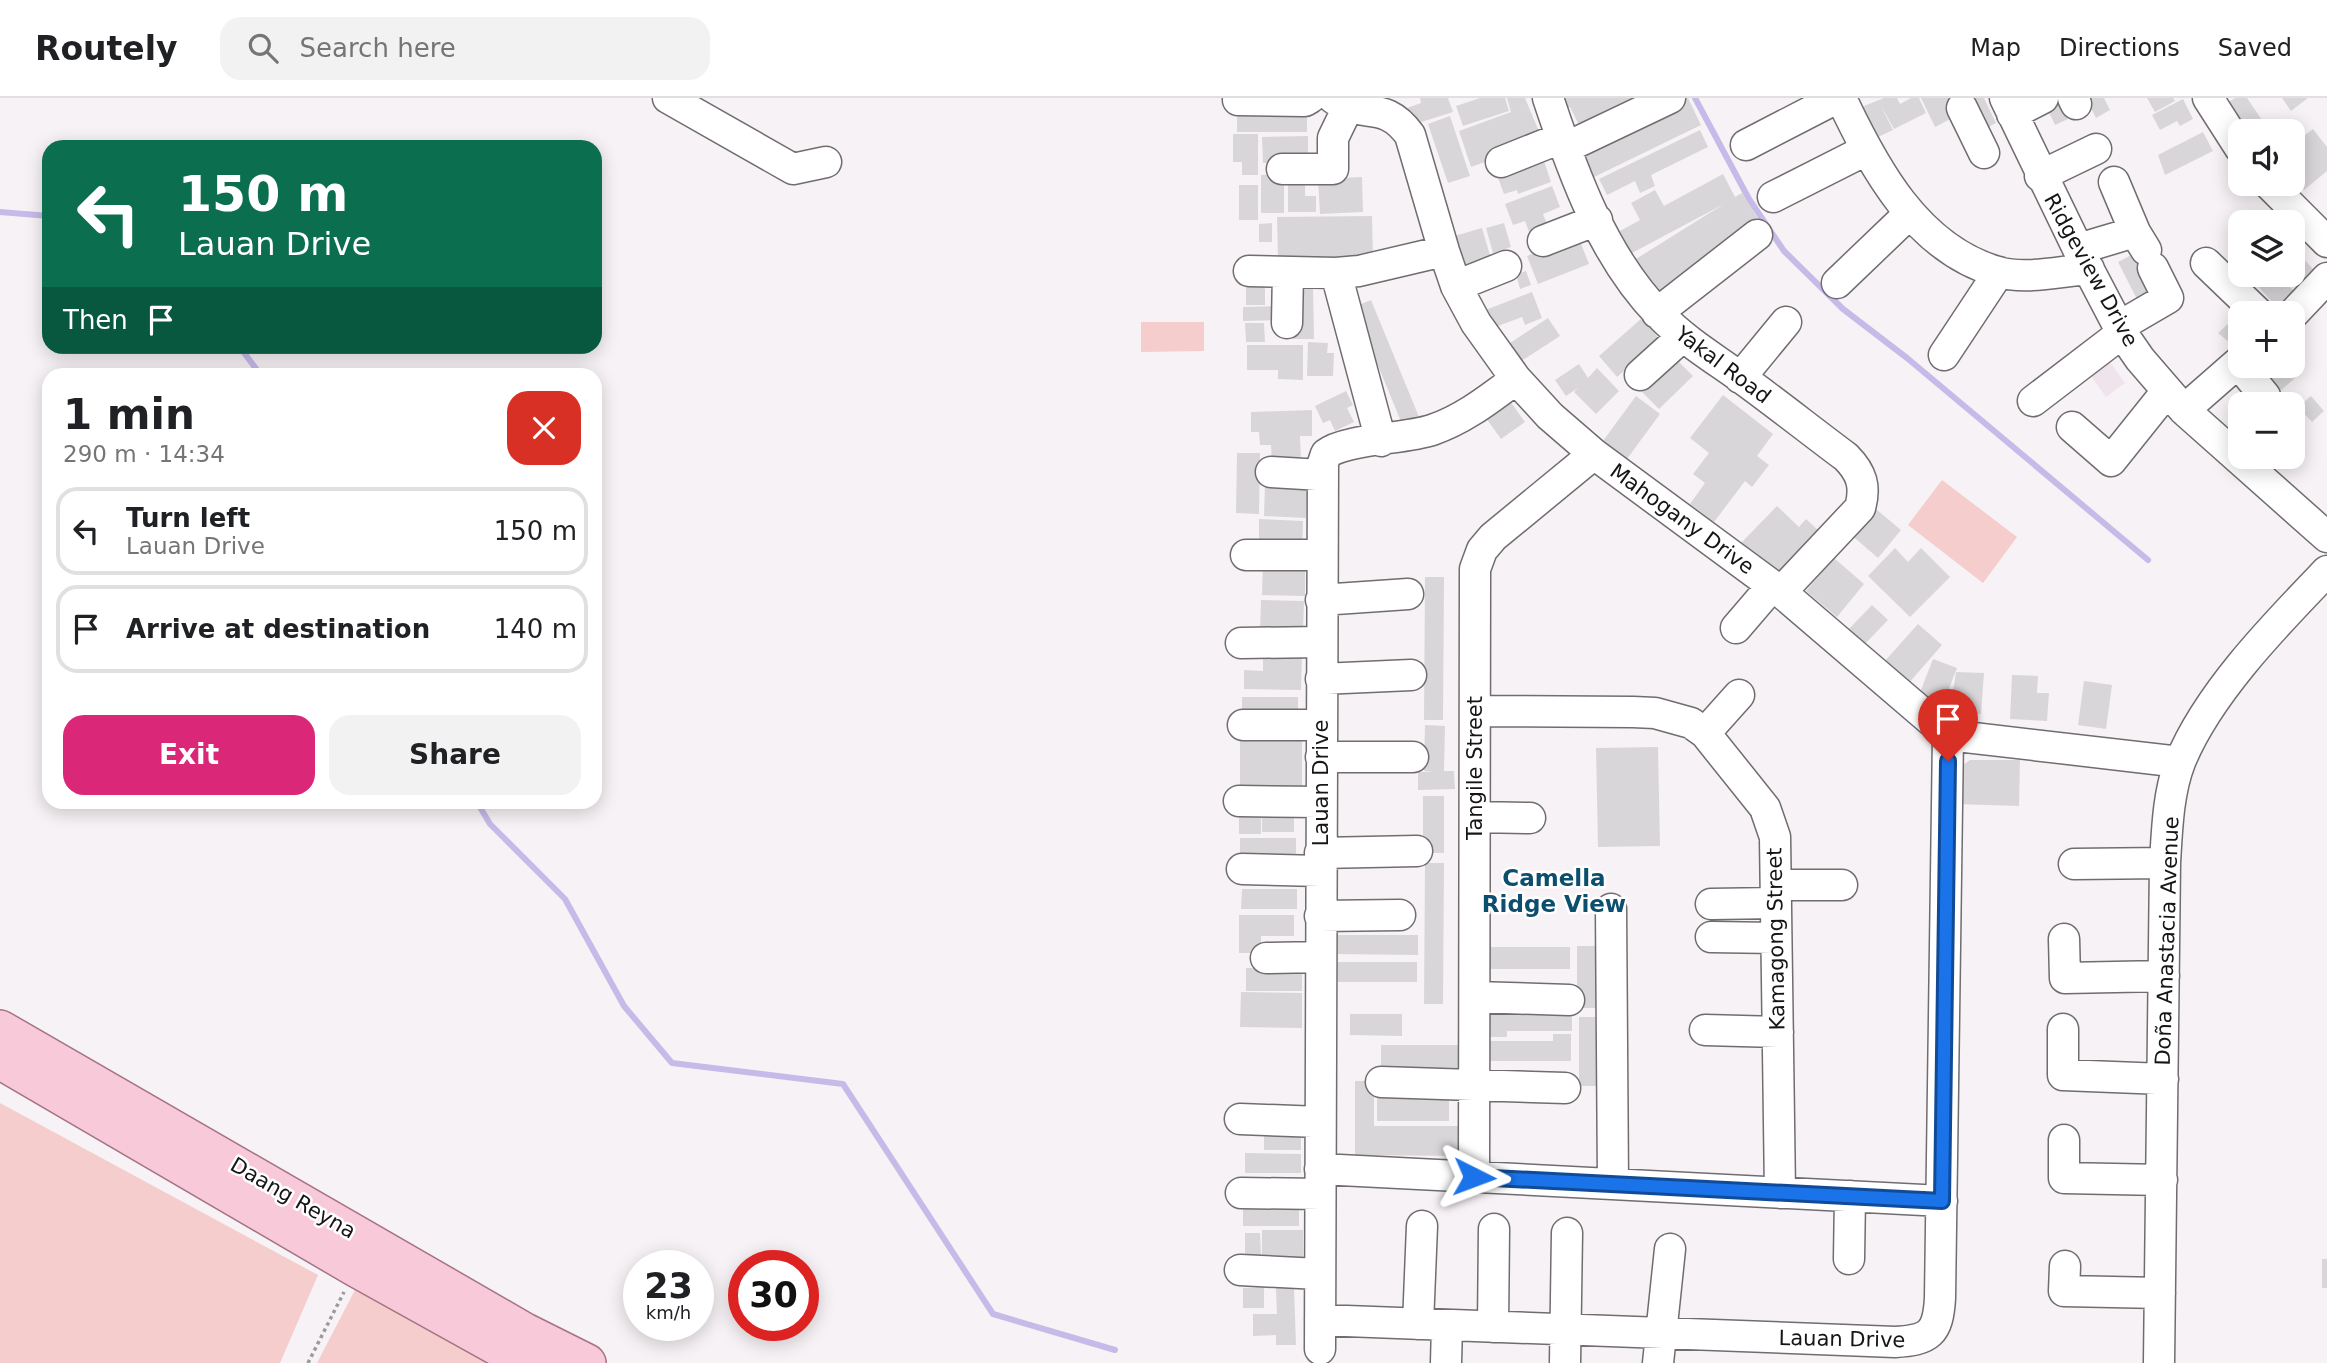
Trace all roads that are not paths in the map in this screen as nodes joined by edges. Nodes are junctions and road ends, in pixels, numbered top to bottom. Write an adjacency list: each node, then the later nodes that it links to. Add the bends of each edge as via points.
1 (668, 98): 18 (street, via 793,169)
2 (1310, 98): 7 (street)
3 (1548, 98): 15 (street, Yakal Road)
4 (1670, 98): 15 (street)
5 (2043, 98): 11 (street)
6 (2208, 98): 12 (street)
7 (1238, 100)
8 (1845, 100): 16 (street); 17 (street)
9 (1341, 102): 10 (street, Mahogany Drive, via 1389,113); 20 (street, via 1333,138 1333,169)
10 (1400, 109): 30 (street, Mahogany Drive)
11 (2011, 111): 13 (street); 21 (street, Ridgeview Drive)
12 (2228, 129)
13 (1974, 132)
14 (2092, 138): 21 (street); 29 (street)
15 (1563, 143): 19 (street); 25 (street, Yakal Road)
16 (1746, 145)
17 (1866, 150): 23 (street); 24 (street)
18 (826, 162)
19 (1500, 162)
20 (1282, 169)
21 (2040, 176): 31 (street, Ridgeview Drive)
22 (2281, 196): 28 (street)
23 (1773, 198)
24 (1909, 214): 36 (street, via 1944,246); 39 (street)
25 (1597, 220): 27 (street); 43 (street, Yakal Road)
26 (1757, 236): 43 (street)
27 (1543, 241)
28 (2327, 242)
29 (2145, 250): 31 (street); 46 (street, via 2168,299)
30 (1444, 251): 37 (street); 40 (street, Mahogany Drive)
31 (2084, 259): 36 (street, via 2025,275); 46 (street, Ridgeview Drive)
32 (2206, 263): 41 (street)
33 (1506, 267): 40 (street)
34 (1249, 271): 35 (street)
35 (1288, 272): 37 (street); 45 (street)
36 (1998, 272): 48 (street)
37 (1336, 274): 58 (street)
38 (2327, 278): 42 (street)
39 (1837, 284)
40 (1456, 286): 53 (street, Mahogany Drive)
41 (2246, 301)
42 (2305, 301)
43 (1657, 313): 47 (street, Yakal Road)
44 (1786, 322): 51 (street)
45 (1287, 323)
46 (2121, 330): 55 (street, Ridgeview Drive); 56 (street)
47 (1682, 337): 50 (street); 51 (street, Yakal Road)
48 (1944, 355)
49 (2228, 369): 55 (street)
50 (1640, 375)
51 (1741, 378): 66 (street, Yakal Road, via 1846,457 1863,480 1860,508)
52 (2251, 378): 54 (street)
53 (1516, 379): 58 (street, via 1458,419); 59 (street, Mahogany Drive)
54 (2262, 392)
55 (2176, 400): 57 (street, via 2111,461); 62 (street, Ridgeview Drive)
56 (2033, 401)
57 (2072, 428)
58 (1381, 441): 61 (street, via 1332,449 1326,454)
59 (1594, 454): 66 (street, Mahogany Drive); 75 (street, Tangile Street, via 1509,507 1482,550 1475,569)
60 (1271, 472): 61 (street)
61 (1321, 475): 64 (street, Lauan Drive)
62 (2327, 537)
63 (1246, 555): 64 (street)
64 (1321, 555): 68 (street, Lauan Drive)
65 (2327, 571): 82 (street, Doña Anastacia Avenue, via 2234,674)
66 (1777, 589): 69 (street, Yakal Road); 79 (street, Mahogany Drive)
67 (1408, 594): 68 (street)
68 (1321, 600): 70 (street, Lauan Drive)
69 (1736, 628)
70 (1321, 642): 71 (street); 73 (street, Lauan Drive)
71 (1241, 643)
72 (1411, 675): 73 (street)
73 (1321, 679): 77 (street, Lauan Drive)
74 (1739, 695): 78 (street)
75 (1475, 711): 78 (street, Kamagong Street, via 1655,713 1690,723); 85 (street, Tangile Street)
76 (1243, 725): 77 (street)
77 (1321, 725): 80 (street, Lauan Drive)
78 (1705, 733): 93 (street, Kamagong Street, via 1765,808 1775,837)
79 (1948, 735): 82 (street); 125 (street, Lauan Drive)
80 (1321, 757): 81 (street); 84 (street, Lauan Drive)
81 (1413, 757)
82 (2180, 762): 89 (street, Doña Anastacia Avenue, via 2172,792)
83 (1239, 801): 84 (street)
84 (1321, 802): 88 (street, Lauan Drive)
85 (1475, 817): 86 (street); 104 (street, Tangile Street)
86 (1530, 818)
87 (1417, 851): 88 (street)
88 (1320, 862): 91 (street); 97 (street, Lauan Drive)
89 (2165, 863): 90 (street); 103 (street, Doña Anastacia Avenue)
90 (2074, 864)
91 (1242, 869)
92 (1842, 885): 93 (street)
93 (1776, 894): 94 (street); 99 (street, Kamagong Street)
94 (1712, 904)
95 (1611, 909): 121 (street)
96 (1400, 915): 97 (street)
97 (1320, 916): 101 (street, Lauan Drive)
98 (1712, 937): 99 (street)
99 (1776, 938): 109 (street, Kamagong Street)
100 (2064, 939): 103 (street, via 2065,978)
101 (1320, 957): 102 (street); 116 (street, Lauan Drive)
102 (1266, 958)
103 (2164, 976): 111 (street, Doña Anastacia Avenue)
104 (1475, 997): 105 (street); 113 (street, Tangile Street)
105 (1569, 1000)
106 (0, 1029): 140 (main road, Daang Reyna)
107 (2063, 1029): 111 (street, via 2063,1075)
108 (1705, 1030): 109 (street)
109 (1778, 1032): 123 (street, Kamagong Street)
110 (0, 1060): 140 (main road, Daang Reyna, via 356,1268)
111 (2163, 1079): 119 (street, Doña Anastacia Avenue)
112 (1381, 1082): 113 (street)
113 (1475, 1085): 114 (street); 118 (street, Tangile Street)
114 (1565, 1088)
115 (1240, 1119): 116 (street)
116 (1320, 1122): 120 (street, Lauan Drive)
117 (2064, 1140): 119 (street, via 2064,1178)
118 (1474, 1177): 120 (street); 121 (street)
119 (2162, 1180): 134 (street, Doña Anastacia Avenue)
120 (1320, 1181): 122 (street); 133 (street, Lauan Drive)
121 (1613, 1184): 123 (street)
122 (1241, 1193)
123 (1780, 1193): 124 (street)
124 (1850, 1196): 125 (street); 130 (street)
125 (1942, 1201): 139 (street, Lauan Drive, via 1940,1298 1934,1329 1924,1339)
126 (1422, 1226): 135 (street)
127 (1494, 1229): 136 (street)
128 (1567, 1233): 137 (street)
129 (1670, 1249): 138 (street)
130 (1849, 1259)
131 (2064, 1266): 134 (street, via 2064,1291)
132 (1240, 1270): 133 (street)
133 (1319, 1274): 135 (street, Lauan Drive, via 1320,1335)
134 (2160, 1293): 145 (street, Doña Anastacia Avenue)
135 (1433, 1325): 136 (street, Lauan Drive); 142 (street)
136 (1493, 1327): 137 (street, Lauan Drive)
137 (1565, 1330): 138 (street, Lauan Drive); 143 (street)
138 (1660, 1333): 139 (street, Lauan Drive); 144 (street)
139 (1862, 1352)
140 (520, 1354): 141 (main road, Daang Reyna)
141 (585, 1363)
142 (1446, 1363)
143 (1565, 1363)
144 (1658, 1363)
145 (2159, 1363)

